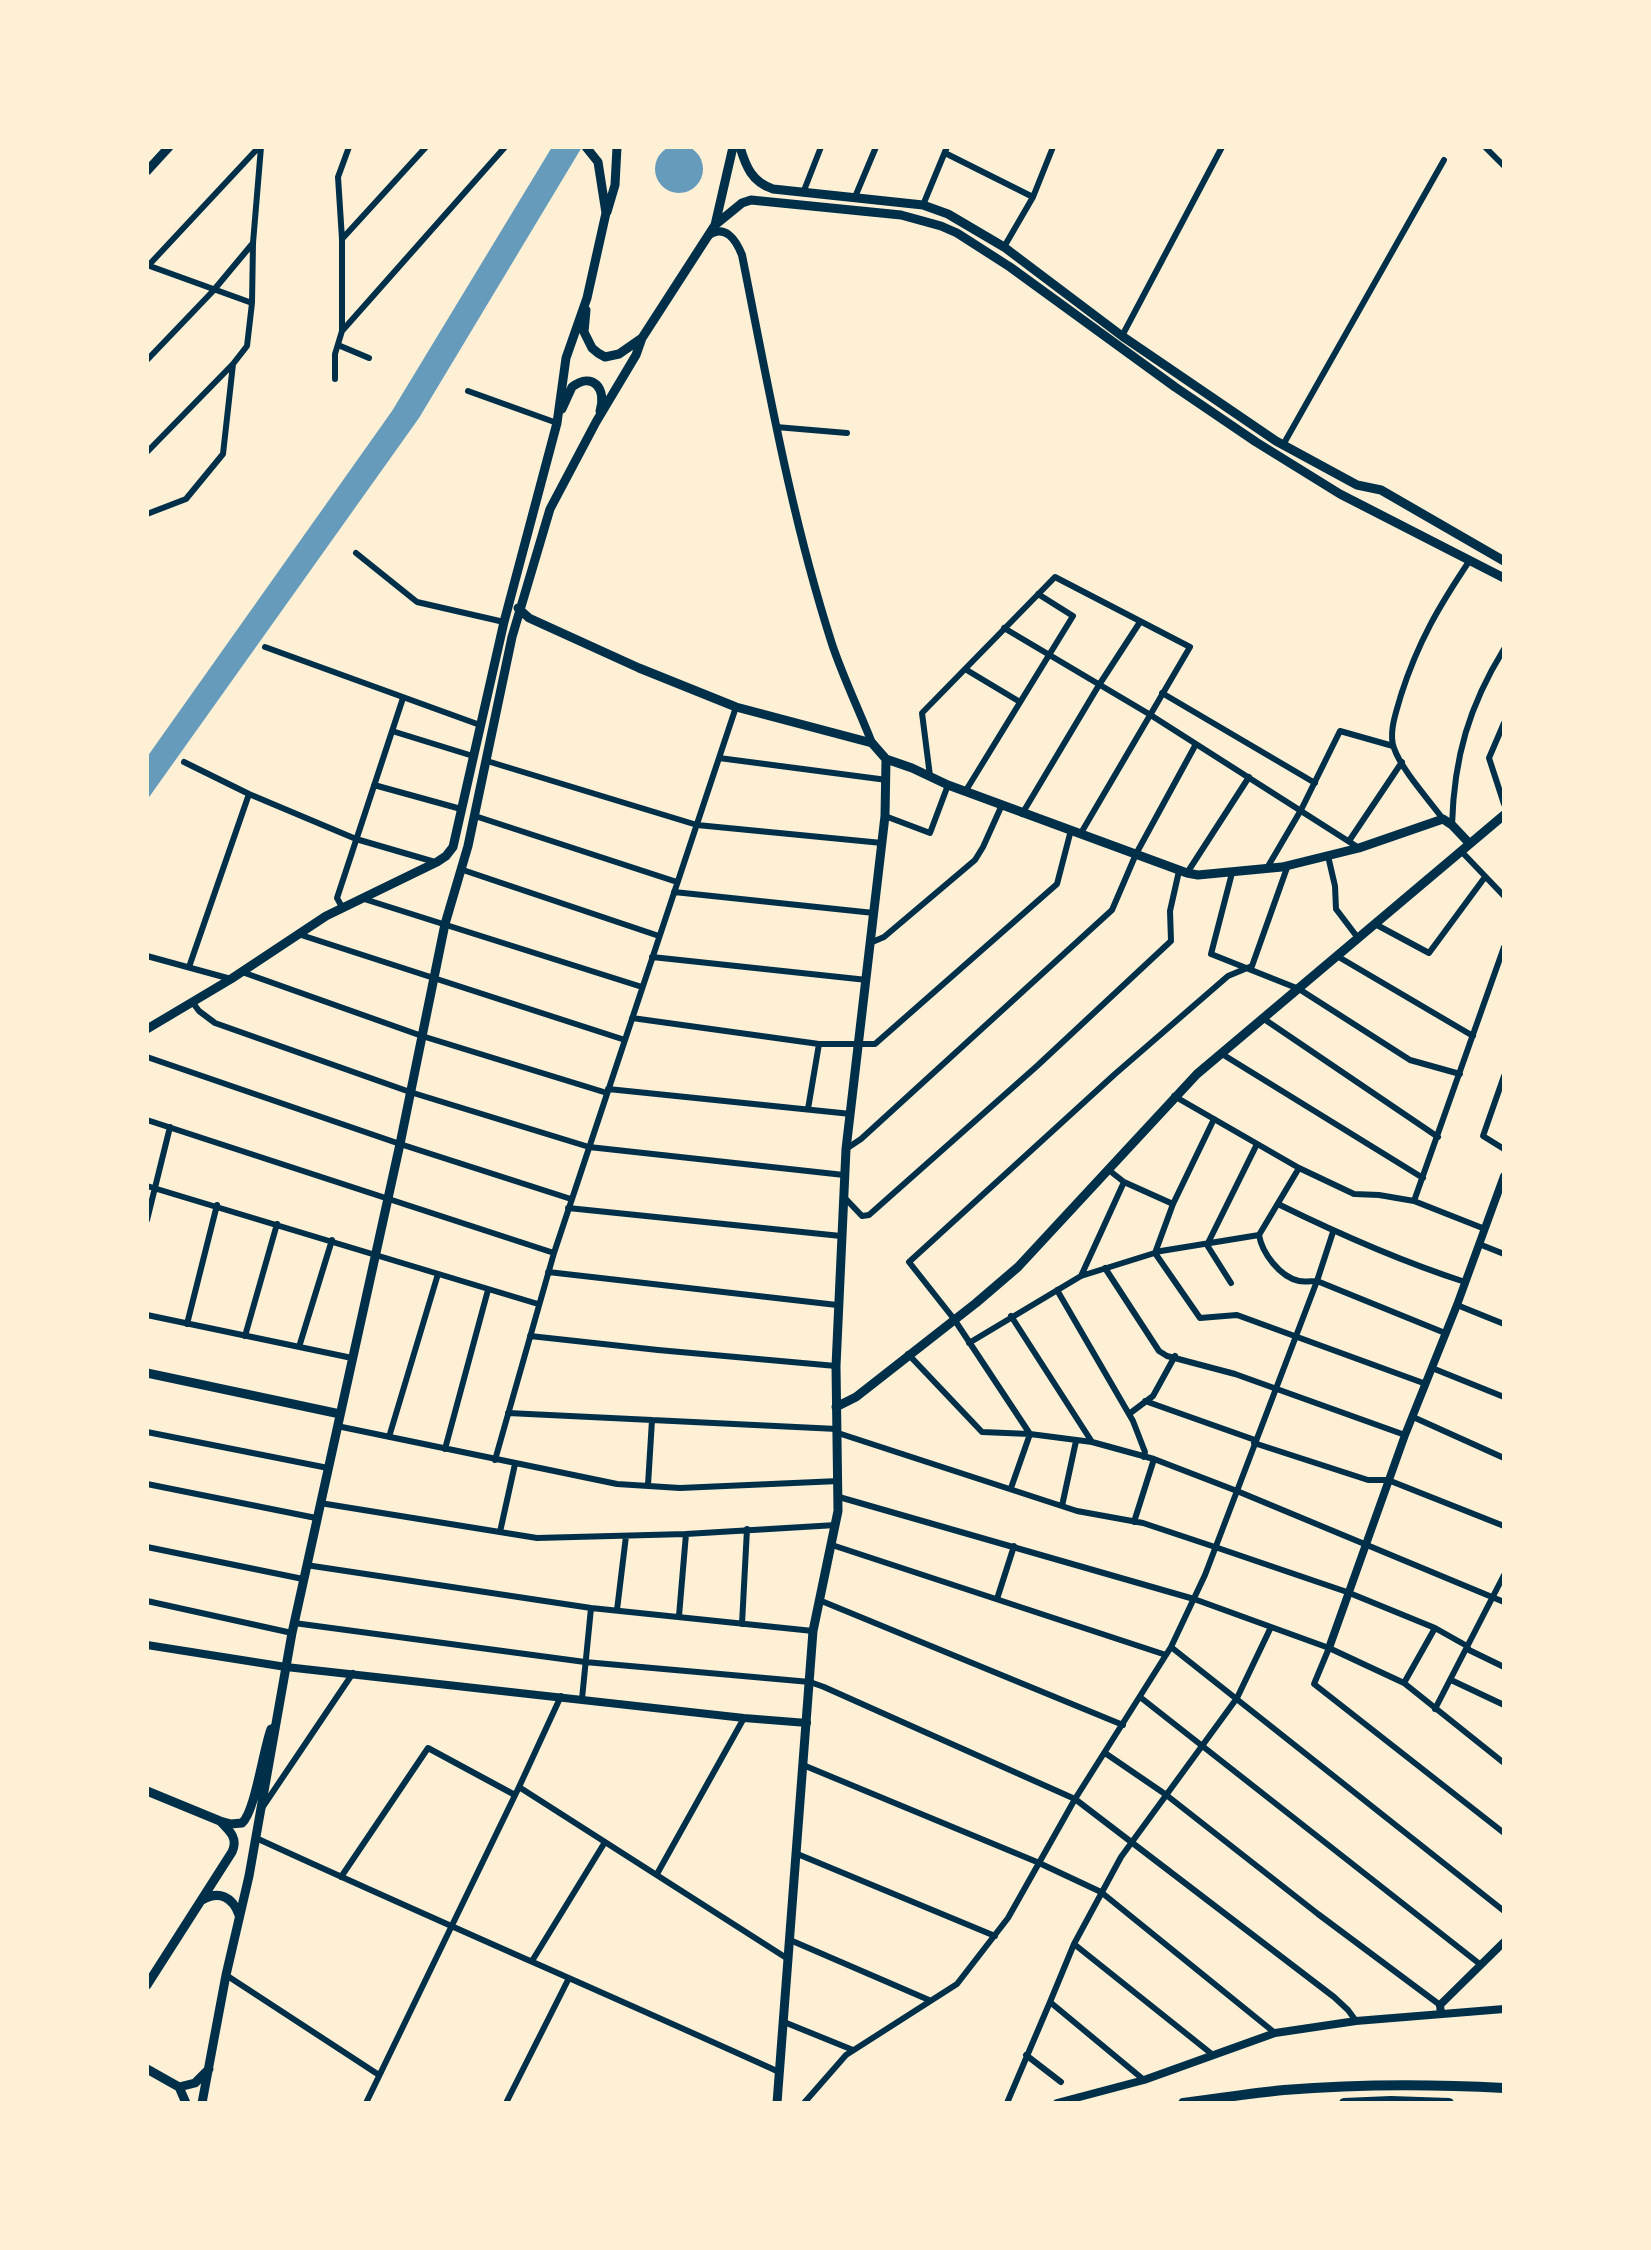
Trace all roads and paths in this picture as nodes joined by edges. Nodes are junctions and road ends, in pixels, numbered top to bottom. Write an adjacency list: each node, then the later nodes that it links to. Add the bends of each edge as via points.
1 (169, 147): 18 (main road)
2 (260, 147): 27 (street); 29 (street)
3 (349, 147): 26 (street, via 338,177)
4 (426, 147): 26 (street)
5 (505, 147): 33 (street)
6 (586, 147): 23 (main road, via 598,162)
7 (617, 147): 23 (main road, via 615,185)
8 (733, 147): 24 (main road)
9 (740, 147): 19 (main road, via 756,181 773,189)
10 (821, 147): 19 (street)
11 (876, 147): 20 (street)
12 (1053, 147): 21 (street)
13 (1223, 147): 34 (street)
14 (1485, 147): 17 (street)
15 (946, 150): 21 (street); 22 (street)
16 (1444, 160): 46 (street)
17 (1504, 166)
18 (147, 171)
19 (803, 193): 20 (main road)
20 (855, 197): 22 (main road)
21 (1032, 197): 28 (street)
22 (923, 205): 28 (main road, via 948,214)
23 (606, 213): 31 (main road)
24 (715, 225): 25 (main road); 50 (main road, via 751,200 901,215 957,233 1266,448 1340,494)
25 (706, 238): 35 (main road); 44 (street, via 716,231 725,232 742,255)
26 (342, 239): 33 (street)
27 (253, 243): 30 (street); 32 (street)
28 (1004, 247): 34 (main road)
29 (147, 266): 30 (street)
30 (213, 291): 32 (street); 38 (street)
31 (587, 298): 35 (main road, via 584,332 598,353 605,357 619,354); 43 (main road, via 566,358)
32 (252, 303): 39 (street, via 247,346)
33 (342, 331): 36 (street)
34 (1122, 336): 46 (main road)
35 (642, 338): 42 (main road)
36 (338, 345): 37 (street); 40 (street)
37 (369, 358)
38 (147, 360)
39 (233, 364): 47 (street); 48 (street, via 223,454 186,499)
40 (335, 379)
41 (468, 391): 43 (street)
42 (596, 422): 43 (main road, via 603,397 597,385 586,380 572,387); 55 (main road, via 550,509)
43 (557, 423): 54 (main road)
44 (776, 427): 45 (street); 72 (street, via 832,643)
45 (847, 433)
46 (1283, 445): 51 (main road, via 1357,485 1381,490)
47 (147, 452)
48 (147, 514)
49 (356, 553): 56 (street, via 417,603)
50 (1469, 560): 52 (main road); 74 (street, via 1414,656 1395,716)
51 (1504, 561)
52 (1504, 578)
53 (1038, 594): 57 (street, via 1055,577); 58 (street); 61 (street, via 1073,616)
54 (509, 601): 55 (main road); 56 (main road)
55 (520, 611): 67 (main road, via 639,668); 78 (main road)
56 (504, 622): 70 (main road)
57 (1140, 622): 63 (street); 64 (street, via 1190,648)
58 (1004, 628): 61 (street); 62 (street)
59 (265, 647): 65 (street)
60 (1504, 649): 99 (street, via 1484,681 1464,732)
61 (1048, 656): 63 (street); 66 (street)
62 (965, 669): 66 (street); 81 (street, via 922,713)
63 (1099, 685): 68 (street); 93 (street)
64 (1162, 693): 68 (street); 84 (street)
65 (402, 698): 70 (street); 71 (street)
66 (1020, 702): 87 (street)
67 (736, 707): 72 (main road); 76 (street)
68 (1149, 715): 73 (street); 100 (street)
69 (1504, 723): 89 (street, via 1489,758)
70 (480, 724): 75 (main road)
71 (392, 731): 75 (street); 85 (street)
72 (872, 743): 77 (main road)
73 (1196, 744): 82 (street); 107 (street)
74 (1393, 746): 80 (street); 84 (street, via 1340,732)
75 (473, 756): 91 (main road)
76 (719, 758): 83 (street); 98 (street)
77 (886, 759): 81 (main road); 83 (main road)
78 (487, 761): 95 (main road); 98 (street)
79 (184, 762): 88 (street)
80 (1402, 762): 97 (street); 102 (street)
81 (930, 776): 86 (main road)
82 (1249, 777): 92 (street); 113 (street)
83 (887, 780): 96 (main road)
84 (1315, 783): 92 (street)
85 (374, 785): 91 (street); 101 (street)
86 (948, 785): 87 (main road); 96 (street, via 930,833)
87 (965, 792): 90 (main road)
88 (249, 794): 101 (street); 132 (street)
89 (1504, 804)
90 (1002, 807): 93 (main road); 127 (street, via 975,860 884,937)
91 (461, 809): 109 (main road, via 453,847)
92 (1301, 810): 102 (street); 111 (street)
93 (1022, 814): 100 (main road)
94 (1504, 815): 104 (main road)
95 (475, 816): 112 (main road); 116 (street)
96 (885, 816): 103 (main road)
97 (1443, 819): 99 (main road); 105 (main road)
98 (696, 825): 103 (street); 116 (street)
99 (1452, 825): 104 (main road)
100 (1076, 832): 107 (main road); 148 (street, via 1057,884 886,1037)
101 (356, 839): 109 (street); 120 (street, via 337,898)
102 (1349, 841): 105 (street)
103 (882, 843): 121 (main road)
104 (1469, 843): 106 (main road)
105 (1359, 848): 108 (main road)
106 (1461, 851): 115 (street); 123 (main road)
107 (1136, 854): 113 (main road); 165 (street, via 1112,910)
108 (1328, 856): 110 (main road); 126 (street, via 1336,909)
109 (437, 862): 119 (main road)
110 (1288, 865): 111 (main road); 133 (street, via 1252,966)
111 (1266, 868): 114 (main road)
112 (460, 869): 122 (main road); 125 (street)
113 (1183, 872): 114 (main road); 175 (street, via 1170,911 1171,941 869,1215 862,1216)
114 (1232, 873): 133 (street, via 1210,954)
115 (1485, 877): 118 (street); 123 (street, via 1429,953)
116 (677, 883): 117 (street)
117 (674, 892): 121 (street); 125 (street)
118 (1504, 896)
119 (360, 897): 120 (main road); 122 (street)
120 (342, 906): 124 (main road)
121 (874, 913): 127 (main road)
122 (445, 924): 135 (main road); 138 (street)
123 (1375, 924): 126 (main road)
124 (298, 934): 134 (main road); 135 (street)
125 (659, 936): 131 (street)
126 (1358, 939): 130 (main road)
127 (870, 943): 137 (main road)
128 (1504, 947): 145 (street)
129 (147, 956): 132 (street)
130 (1337, 956): 139 (main road); 145 (street)
131 (653, 957): 137 (street); 138 (street)
132 (189, 967): 136 (street)
133 (1245, 968): 139 (street); 210 (street, via 1228,976 1115,1074 909,1262)
134 (242, 972): 136 (main road); 144 (street)
135 (434, 978): 144 (main road); 146 (street)
136 (231, 979): 140 (main road)
137 (867, 981): 148 (main road)
138 (642, 987): 141 (street)
139 (1299, 989): 142 (main road); 151 (street, via 1410,1060)
140 (193, 1003): 143 (main road); 154 (street, via 215,1023)
141 (632, 1018): 146 (street); 147 (street)
142 (1264, 1019): 149 (main road); 161 (street)
143 (147, 1029)
144 (422, 1036): 153 (street); 154 (main road)
145 (1473, 1036): 151 (street)
146 (625, 1040): 153 (street)
147 (819, 1044): 148 (street); 156 (street)
148 (859, 1046): 157 (main road)
149 (1222, 1054): 155 (main road); 171 (street)
150 (147, 1057): 162 (street)
151 (1460, 1074): 161 (street)
152 (1504, 1076): 166 (street, via 1483,1136)
153 (607, 1091): 156 (street); 164 (street)
154 (411, 1092): 162 (main road); 164 (street)
155 (1174, 1097): 158 (street); 168 (main road)
156 (808, 1109): 157 (street)
157 (851, 1114): 165 (main road)
158 (1214, 1119): 163 (street); 179 (street)
159 (147, 1120): 160 (street)
160 (170, 1127): 174 (street); 177 (street)
161 (1438, 1137): 171 (street)
162 (400, 1144): 176 (street); 177 (main road)
163 (1257, 1144): 167 (street); 191 (street)
164 (589, 1147): 169 (street); 176 (street)
165 (846, 1149): 169 (main road)
166 (1504, 1149)
167 (1299, 1168): 178 (street, via 1354,1194); 180 (street)
168 (1110, 1171): 172 (street); 210 (main road, via 1018,1266)
169 (844, 1175): 175 (main road)
170 (1504, 1176): 185 (street)
171 (1423, 1178): 178 (street)
172 (1124, 1182): 179 (street); 199 (street)
173 (147, 1186): 174 (street)
174 (155, 1188): 181 (street); 183 (street)
175 (844, 1196): 188 (main road)
176 (571, 1199): 182 (street)
177 (387, 1200): 193 (main road); 194 (street)
178 (1414, 1200): 185 (street)
179 (1173, 1204): 192 (street)
180 (1278, 1204): 186 (street); 187 (street)
181 (217, 1205): 184 (street); 211 (street)
182 (569, 1208): 188 (street); 194 (street)
183 (147, 1220)
184 (277, 1224): 189 (street); 214 (street)
185 (1485, 1229): 190 (street)
186 (1333, 1231): 200 (street); 201 (street)
187 (1259, 1235): 191 (street); 200 (street, via 1261,1245 1285,1274 1299,1281)
188 (841, 1236): 206 (main road)
189 (332, 1240): 193 (street); 218 (street)
190 (1479, 1244): 195 (street); 201 (street)
191 (1206, 1245): 192 (street); 202 (street)
192 (1155, 1252): 196 (street); 216 (street, via 1200,1318 1237,1315)
193 (375, 1253): 198 (street); 221 (main road)
194 (554, 1253): 197 (street)
195 (1504, 1254)
196 (1105, 1268): 199 (street); 220 (street, via 1159,1351)
197 (548, 1272): 205 (street); 206 (street)
198 (438, 1274): 203 (street); 240 (street)
199 (1080, 1276): 204 (street)
200 (1317, 1281): 213 (street); 216 (street)
201 (1465, 1282): 207 (street)
202 (1231, 1283)
203 (488, 1290): 205 (street); 244 (street)
204 (1057, 1290): 209 (street); 232 (street)
205 (538, 1304): 215 (street)
206 (837, 1305): 222 (main road)
207 (1457, 1305): 212 (street); 213 (street)
208 (147, 1315): 211 (street)
209 (1011, 1317): 217 (street); 243 (street)
210 (954, 1319): 217 (street); 219 (main road)
211 (187, 1324): 214 (street)
212 (1504, 1324)
213 (1445, 1334): 223 (street)
214 (245, 1336): 218 (street)
215 (530, 1336): 222 (street); 230 (street)
216 (1294, 1336): 225 (street); 226 (street)
217 (969, 1343): 238 (street)
218 (299, 1347): 221 (street)
219 (908, 1354): 229 (main road, via 856,1397); 238 (street, via 982,1432)
220 (1175, 1356): 226 (street); 228 (street, via 1153,1396)
221 (352, 1357): 231 (main road)
222 (836, 1366): 229 (main road)
223 (1432, 1368): 225 (street); 227 (street)
224 (147, 1373): 231 (main road)
225 (1426, 1384): 233 (street)
226 (1275, 1389): 239 (street); 242 (street)
227 (1504, 1397)
228 (1145, 1401): 232 (street); 242 (street)
229 (836, 1407): 236 (main road)
230 (508, 1413): 234 (street); 248 (street)
231 (340, 1414): 235 (main road)
232 (1129, 1414): 245 (street)
233 (1413, 1417): 239 (street); 246 (street)
234 (652, 1420): 236 (street); 254 (street)
235 (337, 1426): 240 (street); 250 (main road)
236 (838, 1431): 252 (main road); 255 (street)
237 (147, 1432): 250 (street)
238 (1030, 1434): 241 (street); 255 (street)
239 (1405, 1435): 251 (street)
240 (389, 1437): 244 (street)
241 (1076, 1441): 243 (street); 259 (street)
242 (1255, 1441): 251 (street, via 1368,1480); 256 (street)
243 (1092, 1442): 245 (street)
244 (445, 1449): 248 (street)
245 (1144, 1457): 247 (street)
246 (1504, 1458)
247 (1154, 1459): 256 (street); 261 (street)
248 (495, 1460): 249 (street)
249 (515, 1464): 254 (street, via 617,1484); 265 (street)
250 (328, 1468): 258 (main road)
251 (1388, 1480): 263 (street); 269 (street)
252 (839, 1481): 254 (street, via 680,1488); 257 (main road)
253 (147, 1484): 260 (street)
254 (648, 1485)
255 (1011, 1488): 259 (street)
256 (1237, 1491): 269 (street); 272 (street)
257 (839, 1497): 262 (main road); 270 (street)
258 (320, 1503): 260 (main road); 265 (street)
259 (1062, 1506): 261 (street)
260 (317, 1518): 273 (main road)
261 (1134, 1522): 272 (street)
262 (836, 1525): 264 (street); 268 (main road)
263 (1504, 1526)
264 (747, 1529): 266 (street); 286 (street)
265 (500, 1532): 267 (street, via 537,1538)
266 (686, 1534): 267 (street); 285 (street)
267 (626, 1536): 284 (street)
268 (832, 1545): 278 (street); 280 (main road)
269 (1367, 1545): 276 (street); 277 (street)
270 (1014, 1546): 278 (street); 279 (street)
271 (147, 1547): 275 (street)
272 (1216, 1547): 276 (street); 279 (street)
273 (306, 1565): 275 (main road); 283 (street)
274 (1504, 1575): 277 (street)
275 (303, 1579): 288 (main road)
276 (1347, 1592): 289 (street); 294 (street)
277 (1493, 1596): 282 (street); 292 (street)
278 (997, 1599): 295 (street)
279 (1194, 1599): 287 (street); 293 (street)
280 (820, 1600): 290 (main road); 312 (street)
281 (147, 1601): 288 (street)
282 (1504, 1602)
283 (591, 1608): 284 (street); 296 (street)
284 (617, 1610): 285 (street)
285 (679, 1616): 286 (street)
286 (742, 1624): 290 (street)
287 (1271, 1627): 294 (street); 305 (street)
288 (293, 1628): 296 (street); 297 (main road)
289 (1435, 1628): 292 (street); 302 (street)
290 (813, 1631): 301 (main road)
291 (147, 1645): 297 (street)
292 (1467, 1646): 298 (street); 300 (street)
293 (1171, 1647): 295 (street); 305 (street)
294 (1329, 1647): 302 (street); 324 (street, via 1314,1684)
295 (1166, 1655): 304 (street)
296 (585, 1662): 301 (street); 306 (street)
297 (286, 1667): 299 (street); 309 (main road)
298 (1504, 1667)
299 (353, 1673): 303 (street); 322 (street)
300 (1451, 1680): 307 (street); 308 (street)
301 (810, 1682): 311 (main road); 321 (street)
302 (1404, 1684): 308 (street)
303 (561, 1696): 306 (street); 317 (street)
304 (1140, 1697): 312 (street); 313 (street)
305 (1237, 1698): 313 (street); 334 (street)
306 (582, 1699): 310 (street)
307 (1504, 1705)
308 (1435, 1709): 315 (street)
309 (278, 1711): 322 (main road); 323 (main road, via 251,1811 242,1823)
310 (744, 1718): 311 (street); 330 (street)
311 (807, 1723): 316 (main road)
312 (1123, 1725): 314 (street)
313 (1202, 1744): 319 (street); 343 (street)
314 (1105, 1753): 319 (street); 321 (street)
315 (1504, 1763)
316 (803, 1765): 328 (main road); 329 (street)
317 (519, 1787): 320 (street); 327 (street)
318 (148, 1793): 323 (main road)
319 (1165, 1794): 326 (street); 350 (street)
320 (515, 1795): 331 (street, via 428,1748); 336 (street)
321 (1075, 1799): 326 (street); 329 (street)
322 (262, 1808): 325 (main road)
323 (220, 1821): 333 (main road, via 234,1837 234,1848)
324 (1504, 1833)
325 (256, 1838): 331 (street); 335 (main road)
326 (1132, 1841): 332 (street); 351 (street, via 1334,1997)
327 (605, 1842): 330 (street); 342 (street)
328 (795, 1853): 337 (street); 338 (main road)
329 (1037, 1862): 332 (street); 337 (street)
330 (657, 1874): 341 (street)
331 (341, 1877): 336 (street)
332 (1101, 1892): 340 (street); 353 (street)
333 (202, 1900): 335 (main road, via 223,1896 235,1905); 346 (main road)
334 (1504, 1911)
335 (239, 1917): 344 (main road)
336 (452, 1925): 342 (street); 360 (street)
337 (995, 1936): 347 (street, via 957,1984)
338 (790, 1940): 341 (main road); 347 (street)
339 (1504, 1942): 343 (street)
340 (1074, 1944): 348 (street); 356 (street)
341 (788, 1959): 352 (main road)
342 (532, 1961): 345 (street)
343 (1481, 1965): 350 (street)
344 (226, 1975): 358 (main road); 360 (street)
345 (568, 1980): 359 (street); 365 (street)
346 (147, 1985)
347 (929, 2000): 354 (street)
348 (1050, 2002): 355 (street); 361 (street)
349 (1504, 2009): 350 (street)
350 (1441, 2010): 351 (street)
351 (1356, 2021): 353 (street)
352 (784, 2022): 354 (street); 359 (main road)
353 (1275, 2033): 356 (street)
354 (853, 2050): 371 (street)
355 (1026, 2055): 362 (street); 372 (street)
356 (1213, 2055): 361 (street)
357 (147, 2069): 363 (main road)
358 (209, 2069): 363 (main road, via 195,2083); 367 (main road)
359 (779, 2072): 370 (main road)
360 (379, 2075): 368 (street)
361 (1143, 2080): 373 (street)
362 (1061, 2082)
363 (179, 2088): 366 (main road)
364 (1504, 2088): 374 (highway, via 1367,2085)
365 (507, 2100): 369 (street)
366 (186, 2103)
367 (202, 2103)
368 (366, 2103)
369 (518, 2103)
370 (777, 2103)
371 (804, 2103)
372 (1007, 2103)
373 (1057, 2103)
374 (1183, 2103)
375 (1344, 2103): 376 (highway)
376 (1449, 2103)

